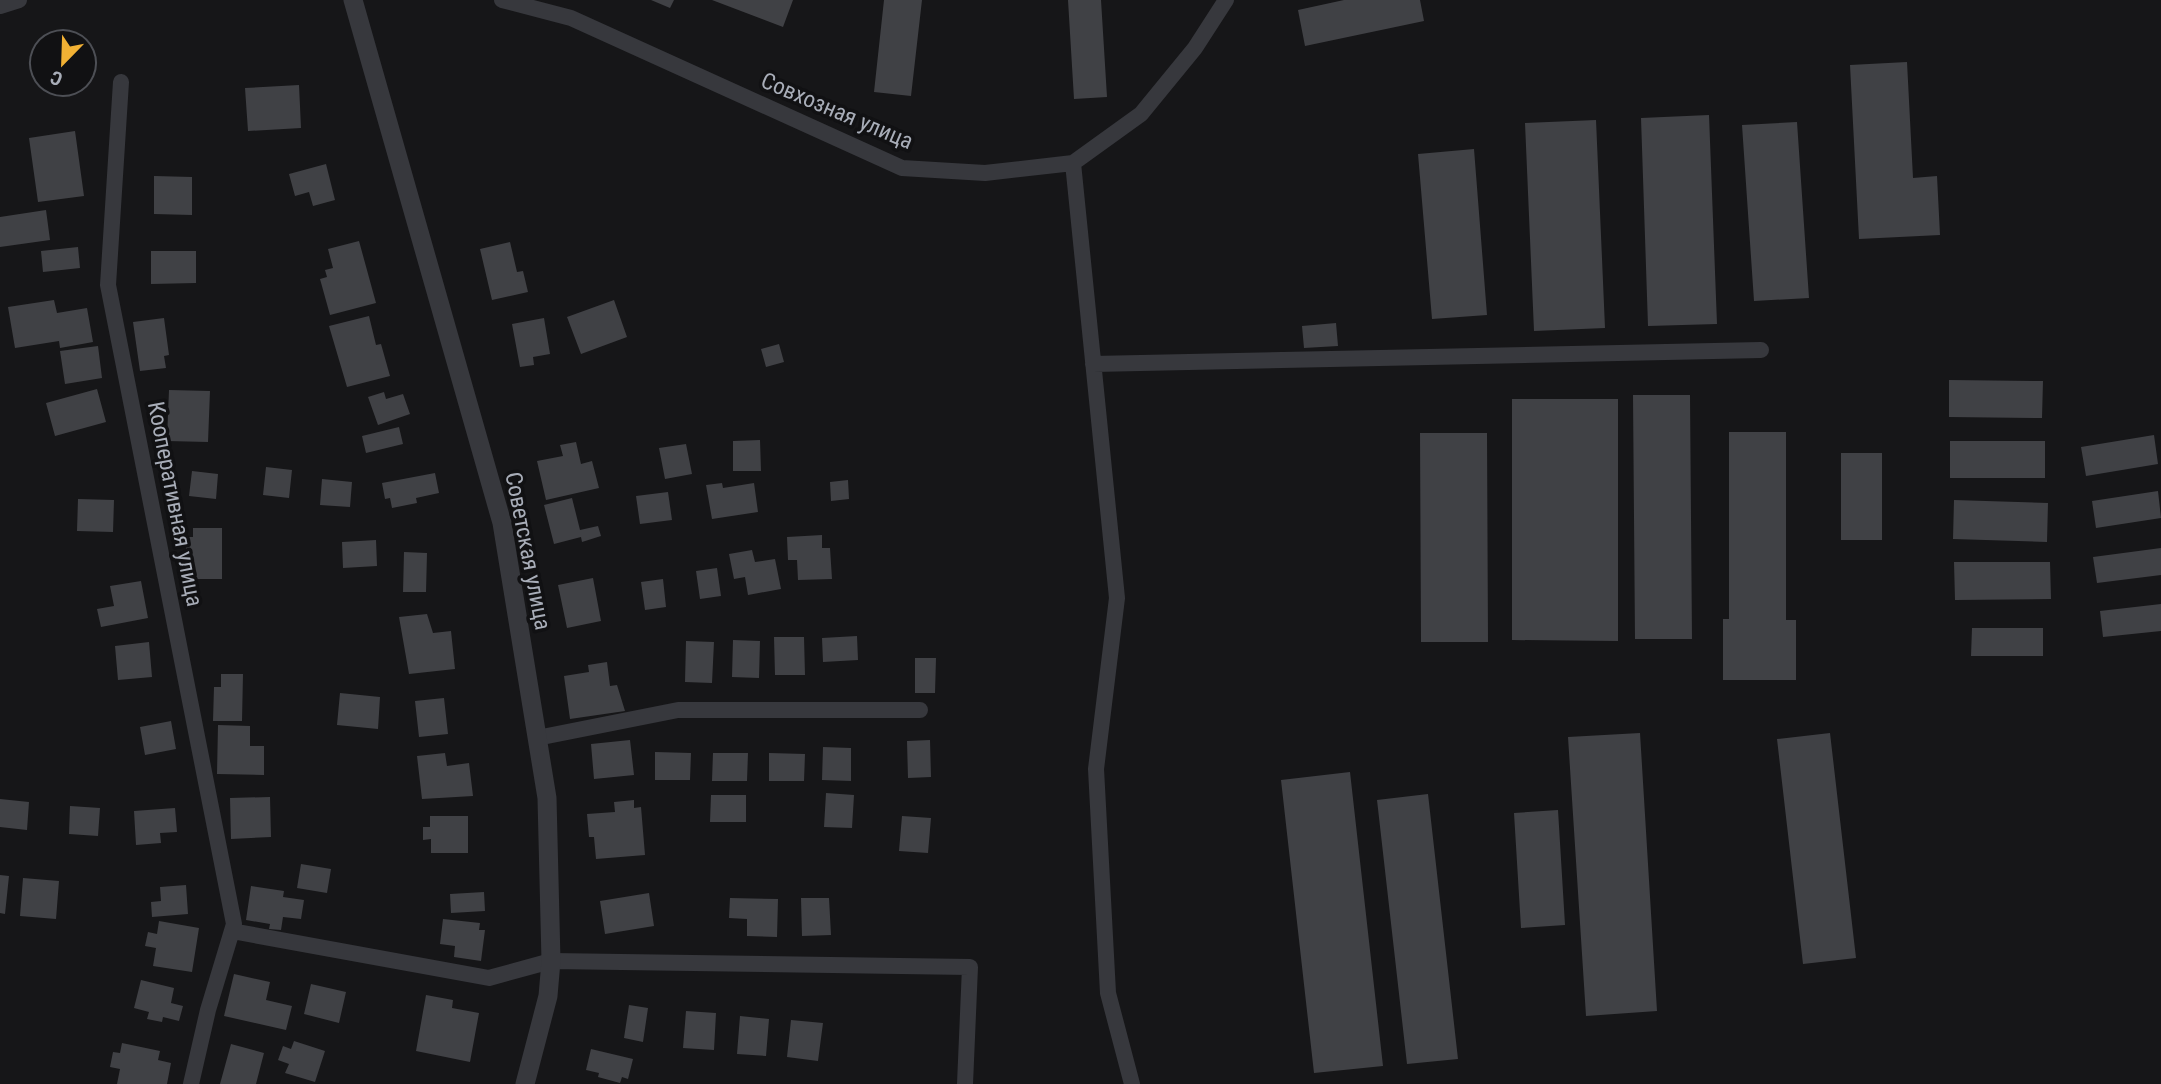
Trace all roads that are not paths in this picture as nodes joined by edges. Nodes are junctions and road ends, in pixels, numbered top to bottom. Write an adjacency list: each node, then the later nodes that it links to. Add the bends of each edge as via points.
1 (19, 0): 5 (street)
2 (353, 0): 11 (street, Советская улица, via 502,523)
3 (502, 0): 7 (street, Совхозная улица, via 570,18 902,168 985,173)
4 (1226, 0): 7 (street, Совхозная улица, via 1195,48 1141,114)
5 (0, 6)
6 (121, 82): 12 (street, Кооперативная улица, via 108,285 232,912)
7 (1073, 163): 9 (street)
8 (1761, 349): 9 (street)
9 (1093, 364): 17 (street, via 1117,598 1096,769 1108,993)
10 (920, 710): 11 (street, via 678,710)
11 (537, 738): 13 (street, Советская улица, via 547,798)
12 (232, 931): 13 (street, via 489,978); 14 (street, Кооперативная улица)
13 (551, 961): 15 (street, Советская улица, via 548,996); 16 (street, via 970,967)
14 (191, 1084)
15 (525, 1084)
16 (965, 1084)
17 (1132, 1084)

